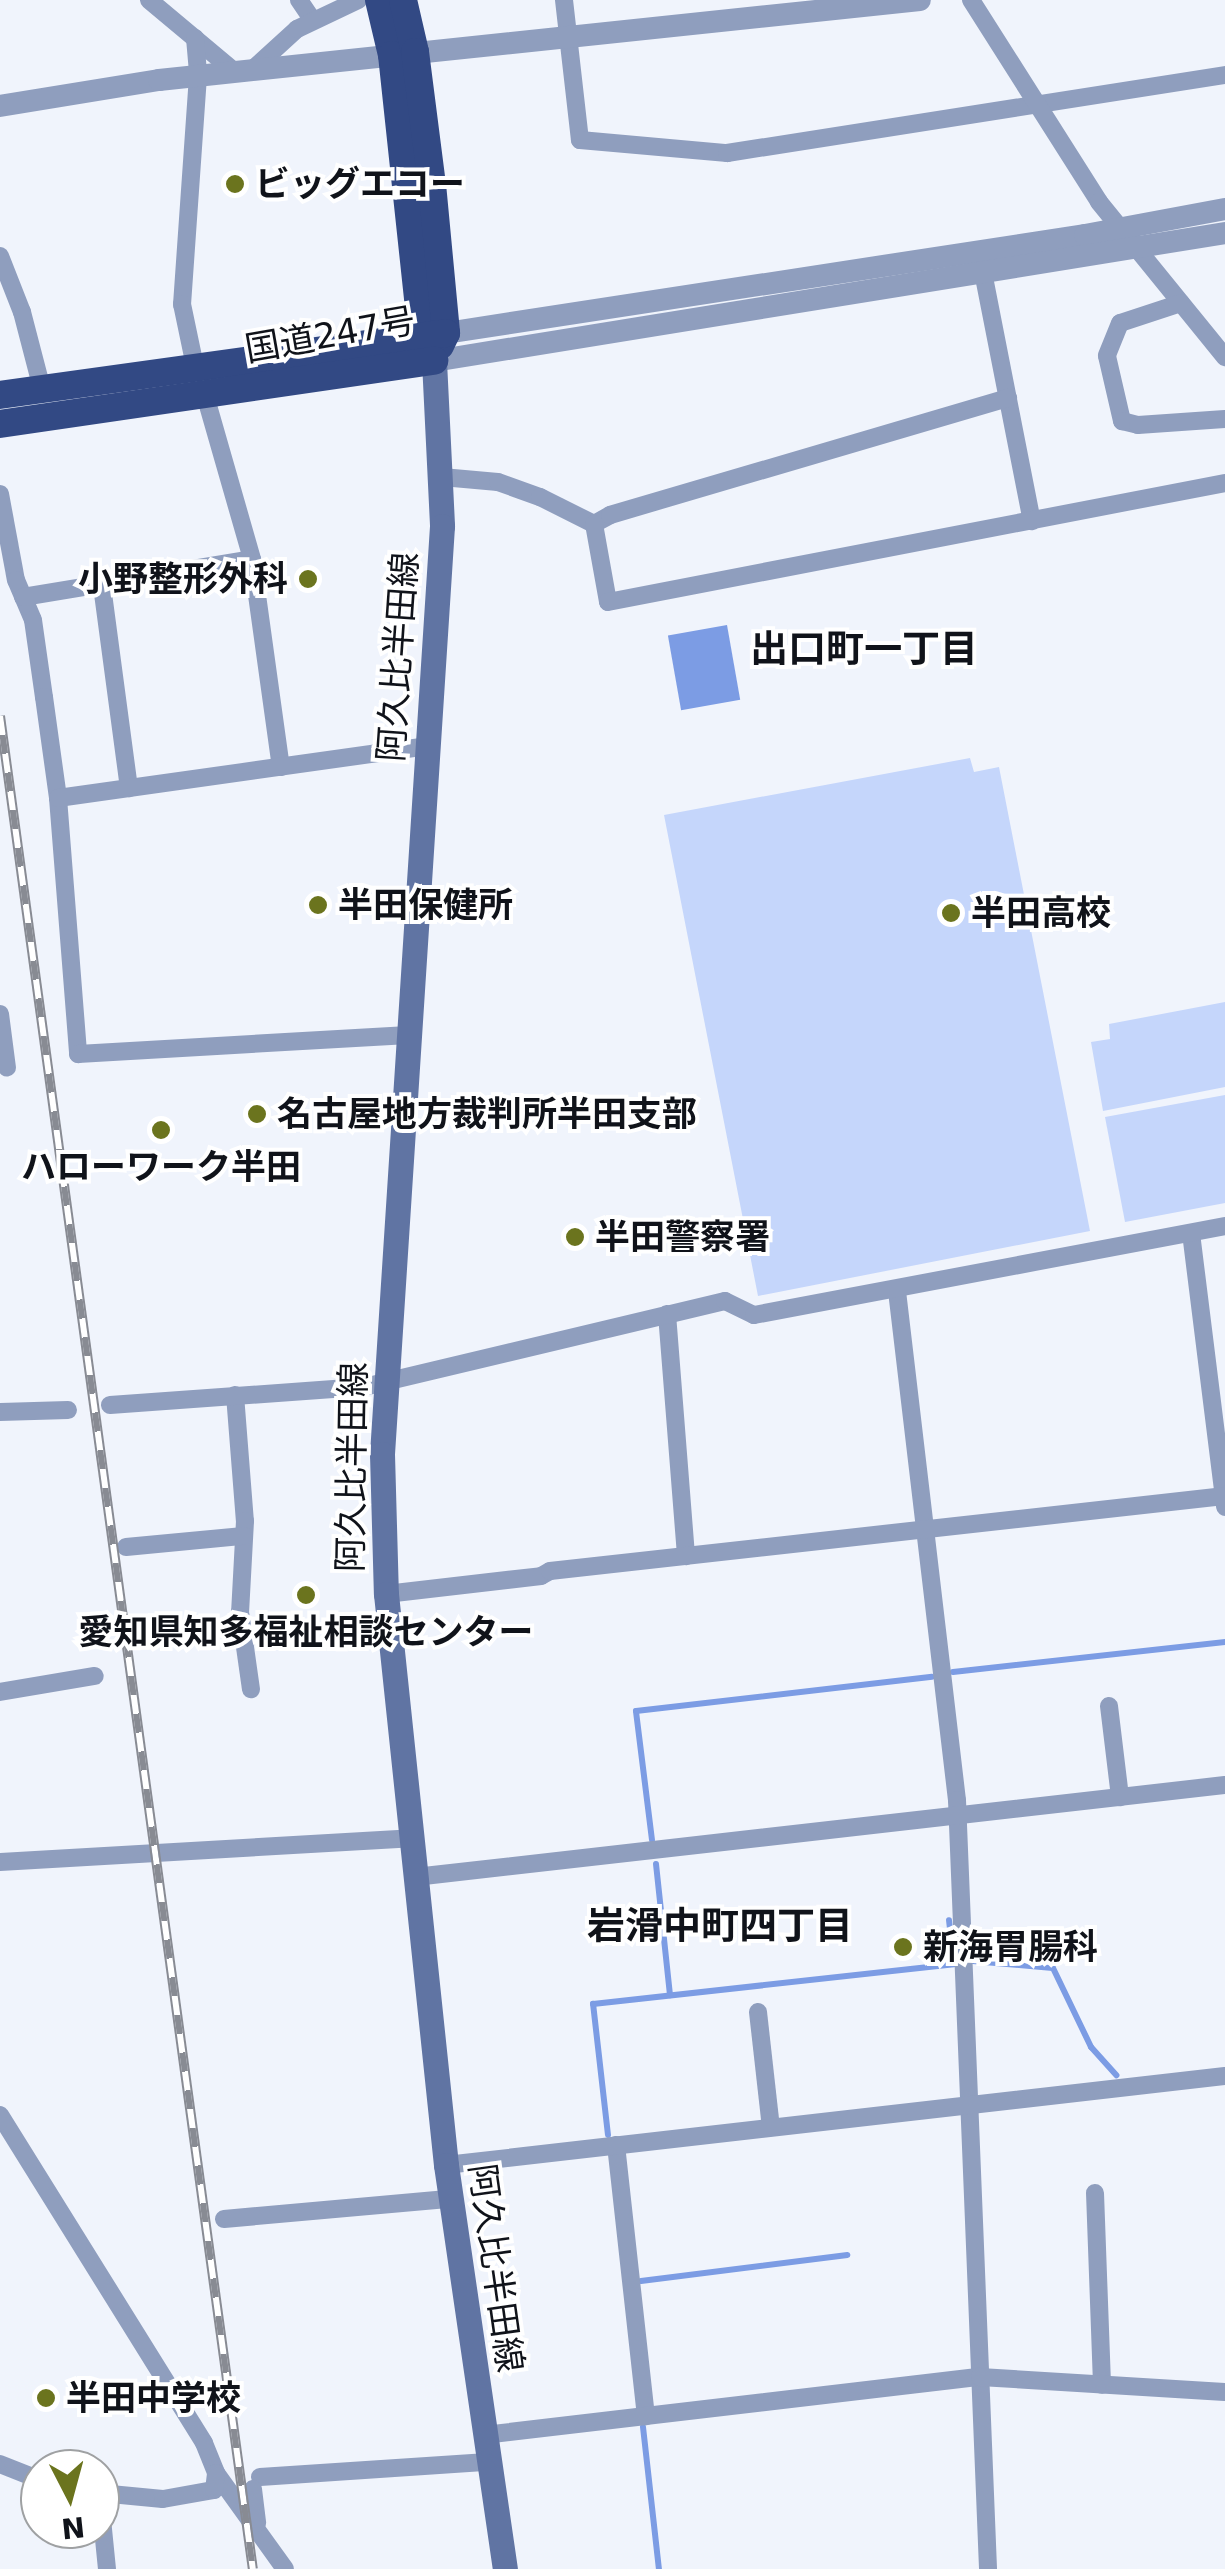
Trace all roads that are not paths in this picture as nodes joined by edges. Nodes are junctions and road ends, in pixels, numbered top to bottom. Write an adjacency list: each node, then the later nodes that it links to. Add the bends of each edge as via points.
1 (149, 0): 11 (street)
2 (299, 0): 9 (street)
3 (358, 0): 9 (street)
4 (379, 0): 12 (highway, 国道247号)
5 (403, 0): 12 (highway, 国道247号)
6 (564, 0): 10 (street)
7 (920, 0): 10 (street)
8 (972, 0): 16 (street)
9 (312, 19): 13 (street)
10 (568, 36): 12 (street); 16 (street, via 580,140 728,153)
11 (195, 38): 13 (street); 15 (street)
12 (404, 54): 13 (street); 25 (highway, 国道247号)
13 (243, 71): 15 (street)
14 (1225, 75): 16 (street)
15 (198, 76): 17 (street); 27 (street, via 182,304)
16 (1038, 104): 19 (street)
17 (0, 106)
18 (1225, 209): 19 (street)
19 (1121, 228): 21 (street); 25 (street)
20 (1225, 232): 21 (street)
21 (1139, 247): 23 (street); 24 (street)
22 (0, 256): 28 (street)
23 (983, 272): 25 (street); 31 (street)
24 (1182, 303): 26 (street); 32 (street, via 1120,323 1107,356 1122,421)
25 (434, 343): 27 (highway, 国道247号); 29 (highway, 国道247号); 34 (main road, 阿久比半田線)
26 (1225, 357)
27 (195, 366): 28 (highway, 国道247号)
28 (42, 389): 30 (highway, 国道247号)
29 (205, 395): 33 (highway, 国道247号); 39 (street)
30 (0, 396)
31 (1008, 398): 37 (street); 38 (street)
32 (1225, 418)
33 (0, 424)
34 (442, 476): 38 (street, via 498,482); 42 (main road, 阿久比半田線)
35 (1225, 483): 37 (street)
36 (0, 494): 41 (street)
37 (1032, 520): 38 (street, via 608,602)
38 (594, 524)
39 (252, 560): 40 (street); 43 (street)
40 (102, 586): 41 (street); 44 (street)
41 (23, 597): 45 (street, via 33,620)
42 (426, 746): 43 (street); 47 (main road, 阿久比半田線)
43 (280, 767): 44 (street)
44 (130, 788): 45 (street)
45 (58, 798): 47 (street, via 78,1054)
46 (0, 1014): 48 (street)
47 (408, 1036): 53 (main road, 阿久比半田線)
48 (7, 1068)
49 (1225, 1226): 50 (street)
50 (1192, 1233): 51 (street); 58 (street)
51 (897, 1290): 52 (street, via 754,1315 725,1301); 59 (street)
52 (667, 1314): 53 (street); 62 (street)
53 (386, 1380): 54 (street); 63 (main road, 阿久比半田線)
54 (235, 1396): 55 (street); 60 (street)
55 (110, 1405)
56 (68, 1410): 57 (street)
57 (0, 1412)
58 (1224, 1500): 59 (street)
59 (926, 1530): 62 (street); 70 (street)
60 (242, 1536): 61 (street); 65 (street, via 240,1612)
61 (126, 1546)
62 (686, 1556): 63 (street)
63 (386, 1594): 71 (main road, 阿久比半田線)
64 (95, 1676): 66 (street)
65 (250, 1689)
66 (0, 1692)
67 (1109, 1706): 69 (street)
68 (1225, 1785): 69 (street)
69 (1120, 1797): 70 (street)
70 (957, 1816): 73 (street); 76 (street)
71 (411, 1838): 72 (street); 73 (main road, 阿久比半田線)
72 (0, 1862)
73 (415, 1877): 80 (main road, 阿久比半田線)
74 (758, 2012): 78 (street)
75 (1225, 2076): 76 (street)
76 (968, 2105): 78 (street); 84 (street)
77 (0, 2114): 90 (street, via 204,2442)
78 (772, 2127): 79 (street)
79 (616, 2145): 80 (street); 87 (street)
80 (446, 2166): 82 (main road, 阿久比半田線)
81 (1095, 2193): 85 (street)
82 (450, 2198): 83 (street); 88 (main road, 阿久比半田線)
83 (224, 2219)
84 (980, 2377): 85 (street); 87 (street); 95 (street)
85 (1102, 2385): 86 (street)
86 (1225, 2392)
87 (646, 2416): 88 (street)
88 (484, 2435): 89 (main road, 阿久比半田線)
89 (488, 2462): 92 (street, via 256,2483); 94 (main road, 阿久比半田線)
90 (216, 2473): 91 (street, via 214,2490 163,2499); 92 (street)
91 (120, 2497)
92 (257, 2527): 93 (street)
93 (285, 2569)
94 (505, 2569)
95 (988, 2569)

